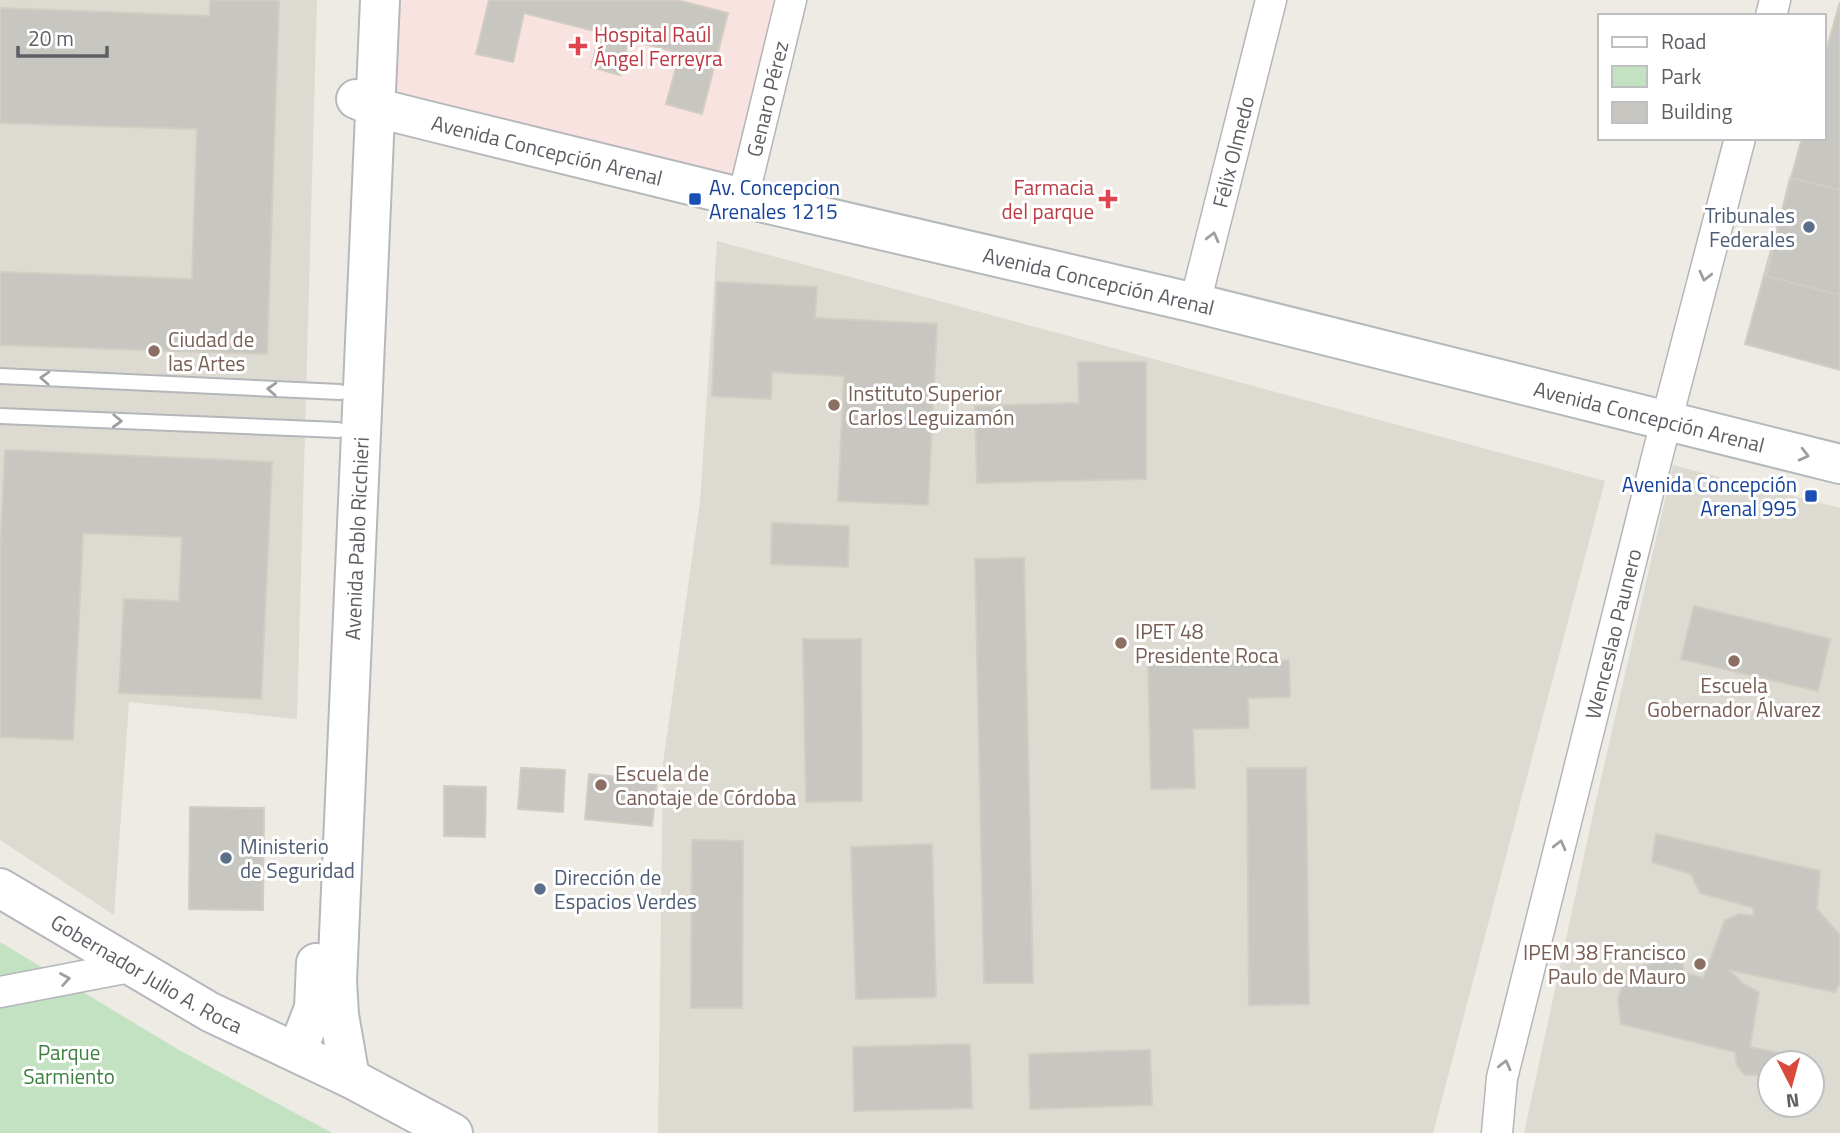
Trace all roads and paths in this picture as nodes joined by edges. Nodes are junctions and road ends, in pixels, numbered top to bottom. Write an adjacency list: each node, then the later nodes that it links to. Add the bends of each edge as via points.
1 (360, 0): 5 (main road, Avenida Pablo Ricchieri)
2 (380, 0): 5 (main road, Avenida Pablo Ricchieri)
3 (791, 0): 7 (street, Genaro Pérez)
4 (1271, 0): 8 (street, Félix Olmedo, one-way to 4)
5 (366, 94): 7 (main road, Avenida Concepción Arenal); 10 (main road, Avenida Pablo Ricchieri); 20 (main road, Avenida Pablo Ricchieri, via 337,981)
6 (1739, 140): 11 (street, Wenceslao Paunero, one-way to 11)
7 (745, 189): 8 (main road, Avenida Concepción Arenal)
8 (1198, 293): 11 (main road, Avenida Concepción Arenal)
9 (0, 376): 10 (lane, one-way to 9)
10 (340, 392): 13 (main road, Avenida Pablo Ricchieri)
11 (1671, 409): 14 (main road, Avenida Concepción Arenal); 15 (main road, Avenida Concepción Arenal, one-way to 15); 22 (street, Wenceslao Paunero, one-way to 11, via 1502,1078)
12 (0, 416): 13 (lane, one-way to 13)
13 (338, 430): 19 (main road, Avenida Pablo Ricchieri, via 314,1008)
14 (1840, 439)
15 (1840, 464)
16 (0, 888): 17 (main road, Gobernador Julio A. Roca)
17 (130, 967): 18 (street, one-way to 17); 19 (main road, Gobernador Julio A. Roca, via 210,1012)
18 (0, 992)
19 (297, 1052): 20 (main road, Gobernador Julio A. Roca)
20 (350, 1078): 21 (main road)
21 (453, 1133)
22 (1497, 1133)

